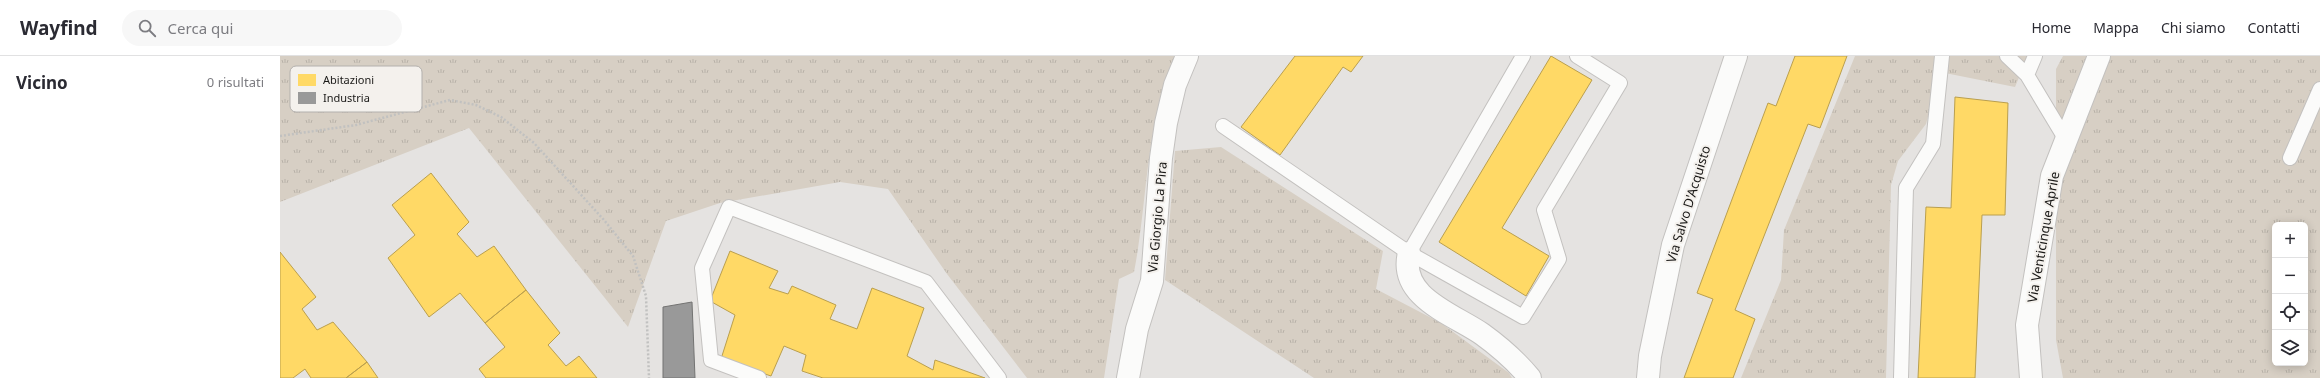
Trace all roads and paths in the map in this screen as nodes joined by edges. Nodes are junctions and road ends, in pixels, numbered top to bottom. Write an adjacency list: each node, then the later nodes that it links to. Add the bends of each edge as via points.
1 (1187, 56): 22 (street, Via Giorgio La Pira, via 1175,85 1166,123 1152,280 1136,329)
2 (1523, 56): 17 (lane)
3 (1577, 56): 17 (lane, via 1620,83 1544,210 1559,259 1523,317)
4 (1736, 56): 24 (street, Via Salvo D'Acquisto, via 1673,245 1650,356)
5 (1942, 56): 25 (lane, via 1933,144 1906,188)
6 (2008, 56): 9 (lane)
7 (2035, 56): 9 (lane)
8 (2099, 56): 15 (street, Via Venticinque Aprile)
9 (2027, 75): 15 (lane)
10 (2320, 89): 16 (lane)
11 (422, 107): 19 (path, via 450,100 476,105 502,117 534,143 604,220 633,256 646,296)
12 (403, 112): 14 (path, via 356,124)
13 (1223, 126): 17 (lane)
14 (280, 136)
15 (2066, 140): 26 (street, Via Venticinque Aprile, via 2052,176 2027,325)
16 (2290, 158)
17 (1409, 253): 23 (street, via 1406,265 1409,277 1417,290 1432,304 1482,334 1517,362)
18 (737, 374): 20 (lane); 21 (lane, via 712,360 702,268 729,207 926,282)
19 (649, 378)
20 (759, 378)
21 (999, 378)
22 (1128, 378)
23 (1530, 378)
24 (1648, 378)
25 (1901, 378)
26 (2031, 378)

